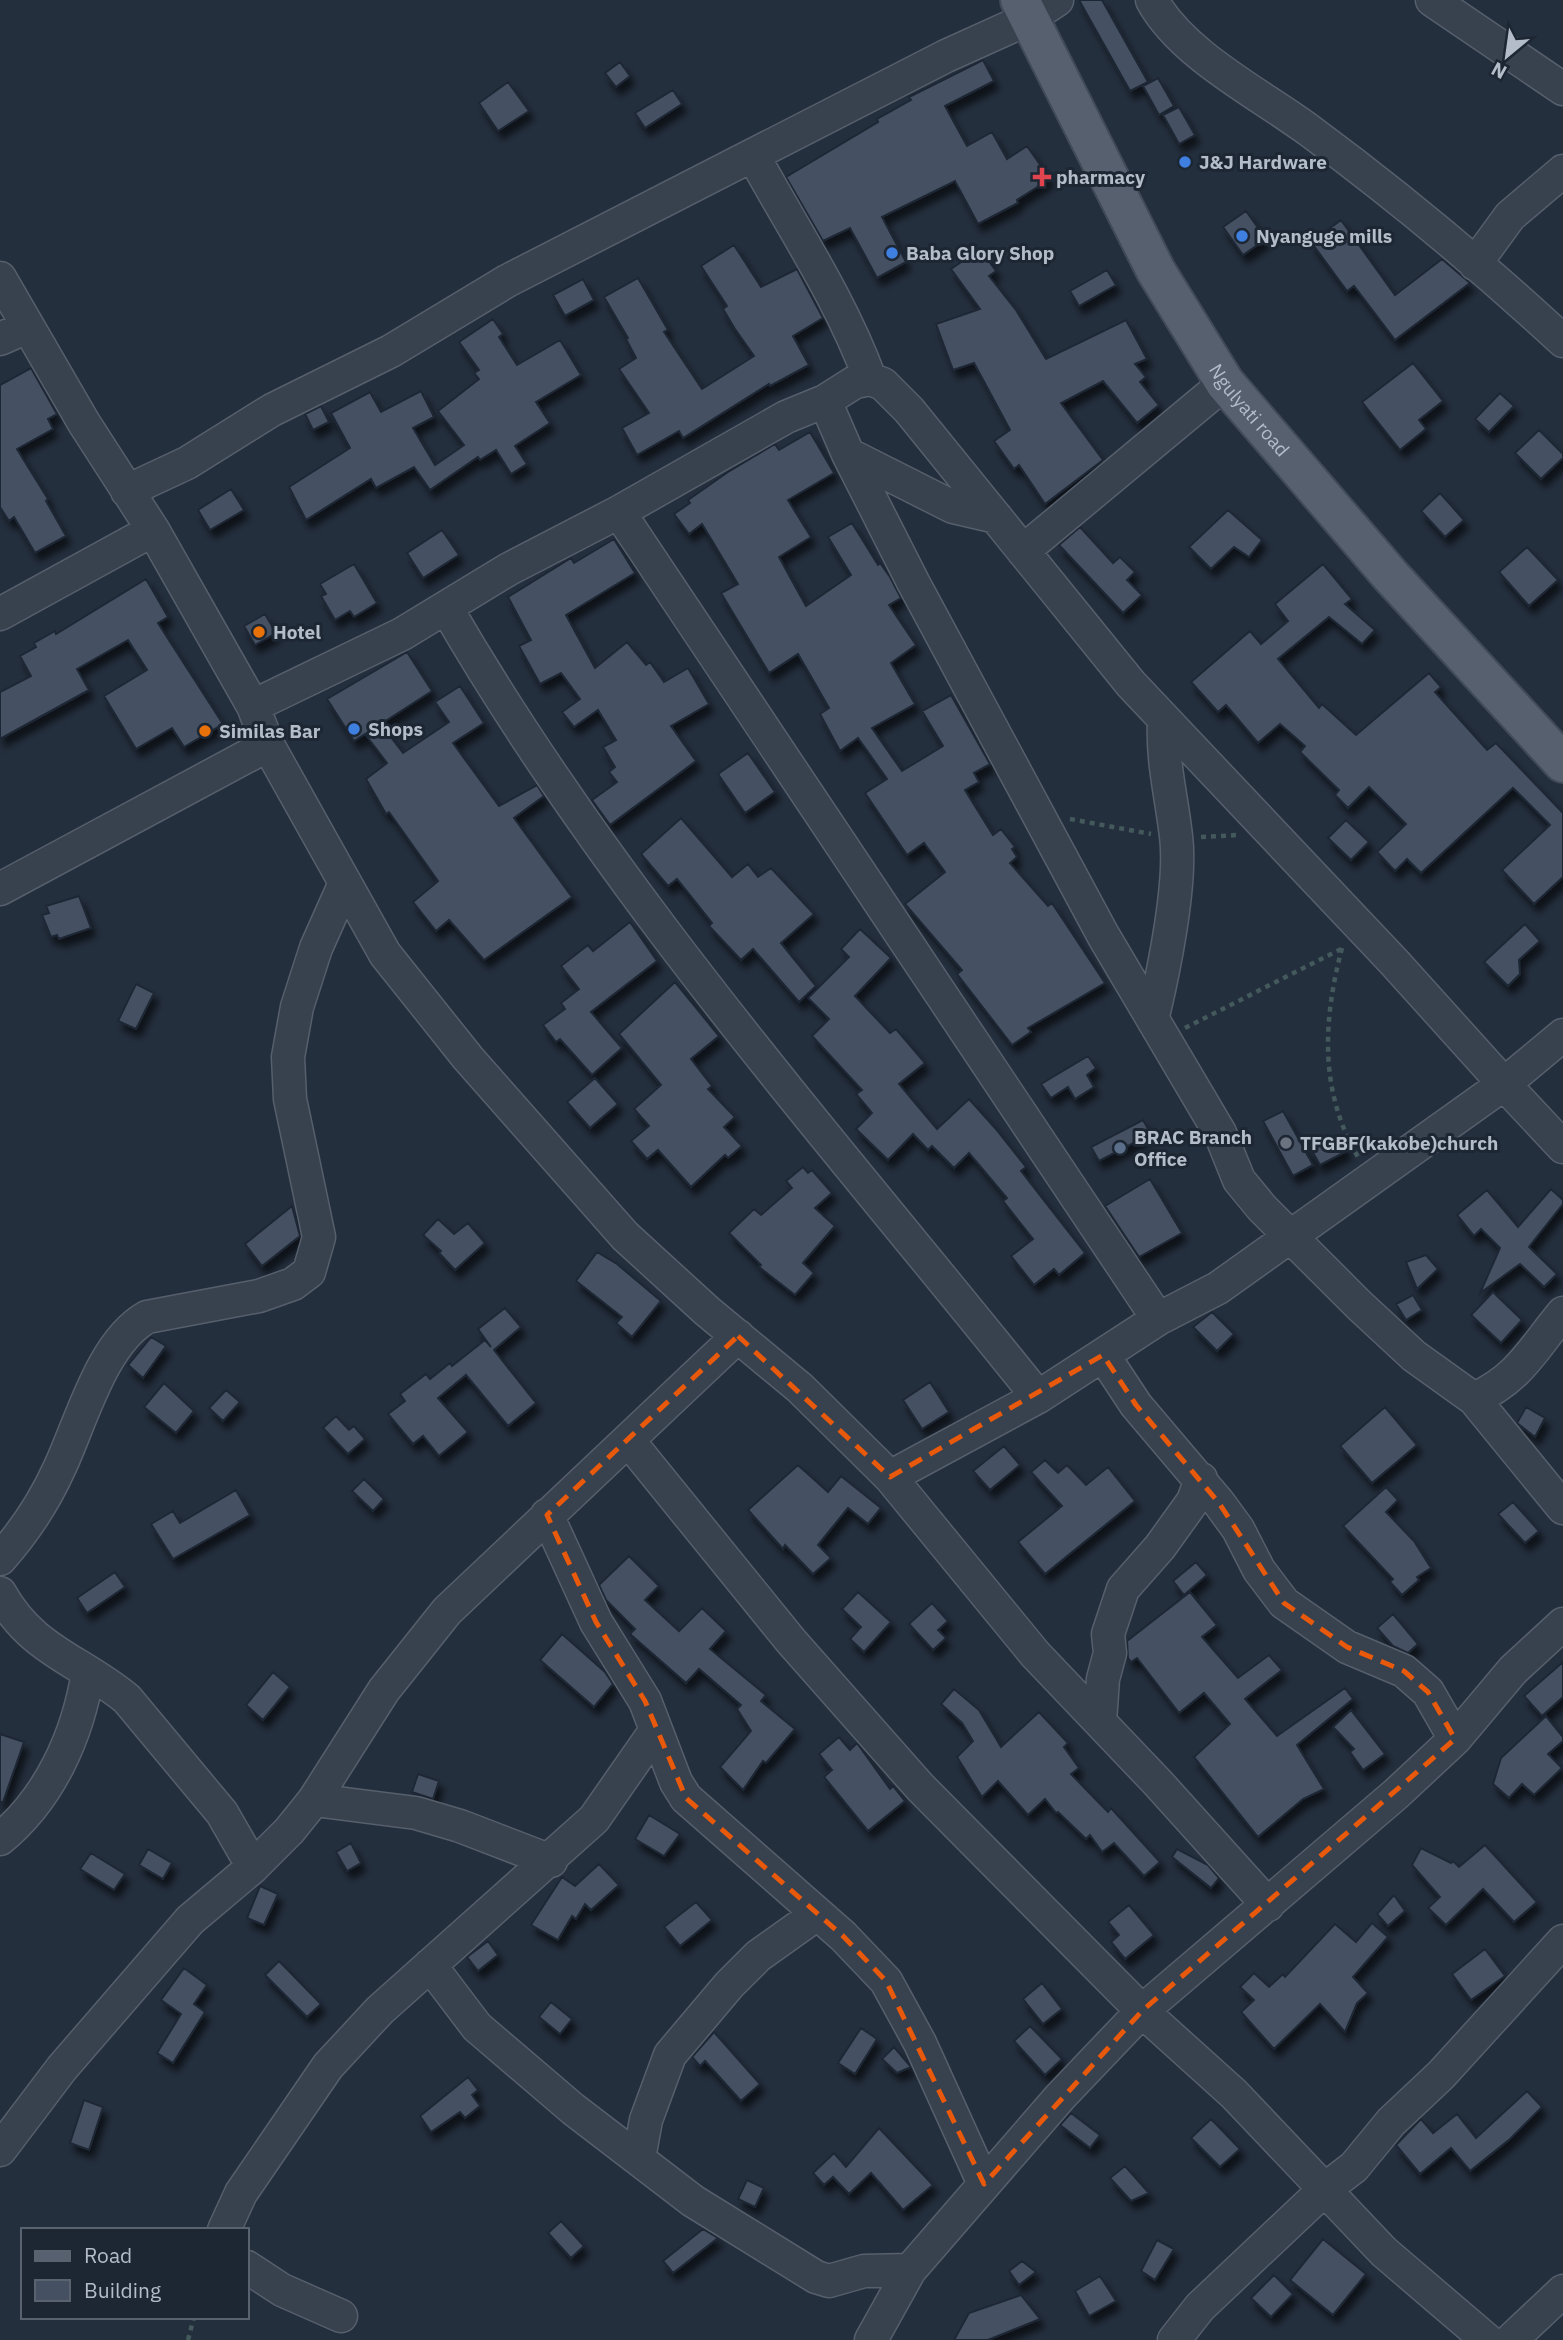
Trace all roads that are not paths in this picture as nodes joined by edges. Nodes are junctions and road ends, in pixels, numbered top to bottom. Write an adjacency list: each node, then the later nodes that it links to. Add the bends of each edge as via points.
1 (1152, 0): 7 (street, via 1190,45 1310,131)
2 (1432, 0): 4 (street)
3 (1036, 6): 5 (street); 12 (main road, Ngulyati road, via 1156,271)
4 (1563, 89)
5 (754, 157): 11 (street, via 856,340); 15 (street, via 507,281 391,351 272,410 187,463)
6 (1563, 171): 7 (street, via 1510,216)
7 (1475, 264): 10 (street)
8 (0, 278): 9 (street)
9 (14, 333): 15 (street)
10 (1563, 341)
11 (870, 379): 13 (street, via 855,382); 17 (street, via 883,384 909,410)
12 (1225, 383): 19 (street); 25 (main road, Ngulyati road, via 1390,575)
13 (825, 401): 14 (street); 16 (street, via 786,417)
14 (848, 454): 17 (street, via 953,508); 28 (street, via 1104,935)
15 (127, 491): 18 (street)
16 (619, 512): 20 (street, via 509,569); 34 (street)
17 (996, 517): 19 (street)
18 (153, 530): 21 (street); 22 (street)
19 (1023, 551): 23 (street)
20 (447, 609): 22 (street); 37 (street, via 493,688 590,830 731,1021)
21 (0, 614)
22 (253, 706): 24 (street)
23 (1164, 719): 28 (street, via 1164,770 1177,838); 30 (street, via 1269,828 1353,939)
24 (268, 745): 26 (street); 27 (street)
25 (1563, 763)
26 (345, 883): 35 (street, via 385,954 468,1058 625,1236); 44 (street, via 316,948 297,1007 288,1057 290,1099 319,1237 309,1272 293,1284 259,1296 147,1317 131,1326 106,1363 44,1498)
27 (0, 889)
28 (1159, 1026): 32 (street, via 1220,1133 1239,1180)
29 (1563, 1035): 30 (street)
30 (1504, 1084): 31 (street); 32 (street)
31 (1563, 1147)
32 (1292, 1235): 34 (street, via 1218,1288); 38 (street, via 1414,1356)
33 (1563, 1313): 38 (street, via 1517,1373)
34 (1158, 1320): 36 (street)
35 (738, 1336): 39 (street); 40 (street, via 800,1388)
36 (1103, 1355): 37 (street); 41 (street, via 1136,1405)
37 (1038, 1397): 40 (street)
38 (1474, 1399): 42 (street)
39 (628, 1440): 43 (street); 59 (street, via 792,1642 920,1787)
40 (890, 1477): 48 (street, via 980,1590)
41 (1201, 1479): 48 (street, via 1193,1501 1123,1589 1108,1634 1110,1653); 50 (street, via 1284,1603 1347,1647 1404,1671 1428,1692)
42 (1563, 1508)
43 (547, 1515): 49 (street, via 596,1622 645,1701); 51 (street, via 430,1631 384,1690)
44 (0, 1559)
45 (0, 1594): 47 (street, via 13,1618 36,1640)
46 (1563, 1624): 50 (street, via 1513,1671)
47 (88, 1672): 52 (street, via 81,1706 57,1768 17,1825); 54 (street, via 127,1699 154,1729 222,1813)
48 (1100, 1722): 55 (street)
49 (656, 1730): 53 (street, via 594,1819); 56 (street, via 686,1798)
50 (1455, 1739): 55 (street)
51 (314, 1800): 53 (street, via 416,1813); 54 (street)
52 (0, 1839)
53 (551, 1861): 58 (street)
54 (253, 1867): 60 (street, via 190,1920 62,2068)
55 (1268, 1905): 59 (street)
56 (817, 1914): 61 (street, via 758,1956 670,2055 646,2120); 62 (street, via 887,1982)
57 (1563, 1941): 63 (street, via 1441,2075 1391,2122 1354,2168)
58 (430, 1965): 61 (street, via 477,2027); 64 (street, via 328,2066 241,2193)
59 (1142, 2011): 62 (street); 63 (street, via 1234,2094)
60 (0, 2150)
61 (639, 2158): 66 (street, via 693,2201 816,2277 829,2281 864,2271)
62 (984, 2184): 66 (street)
63 (1324, 2190): 70 (street, via 1200,2307); 71 (street, via 1384,2252)
64 (225, 2228)
65 (248, 2268): 68 (street, via 282,2290)
66 (910, 2270): 69 (street)
67 (1563, 2291): 72 (street)
68 (341, 2316)
69 (870, 2340)
70 (1174, 2340)
71 (1487, 2340)
72 (1511, 2340)

